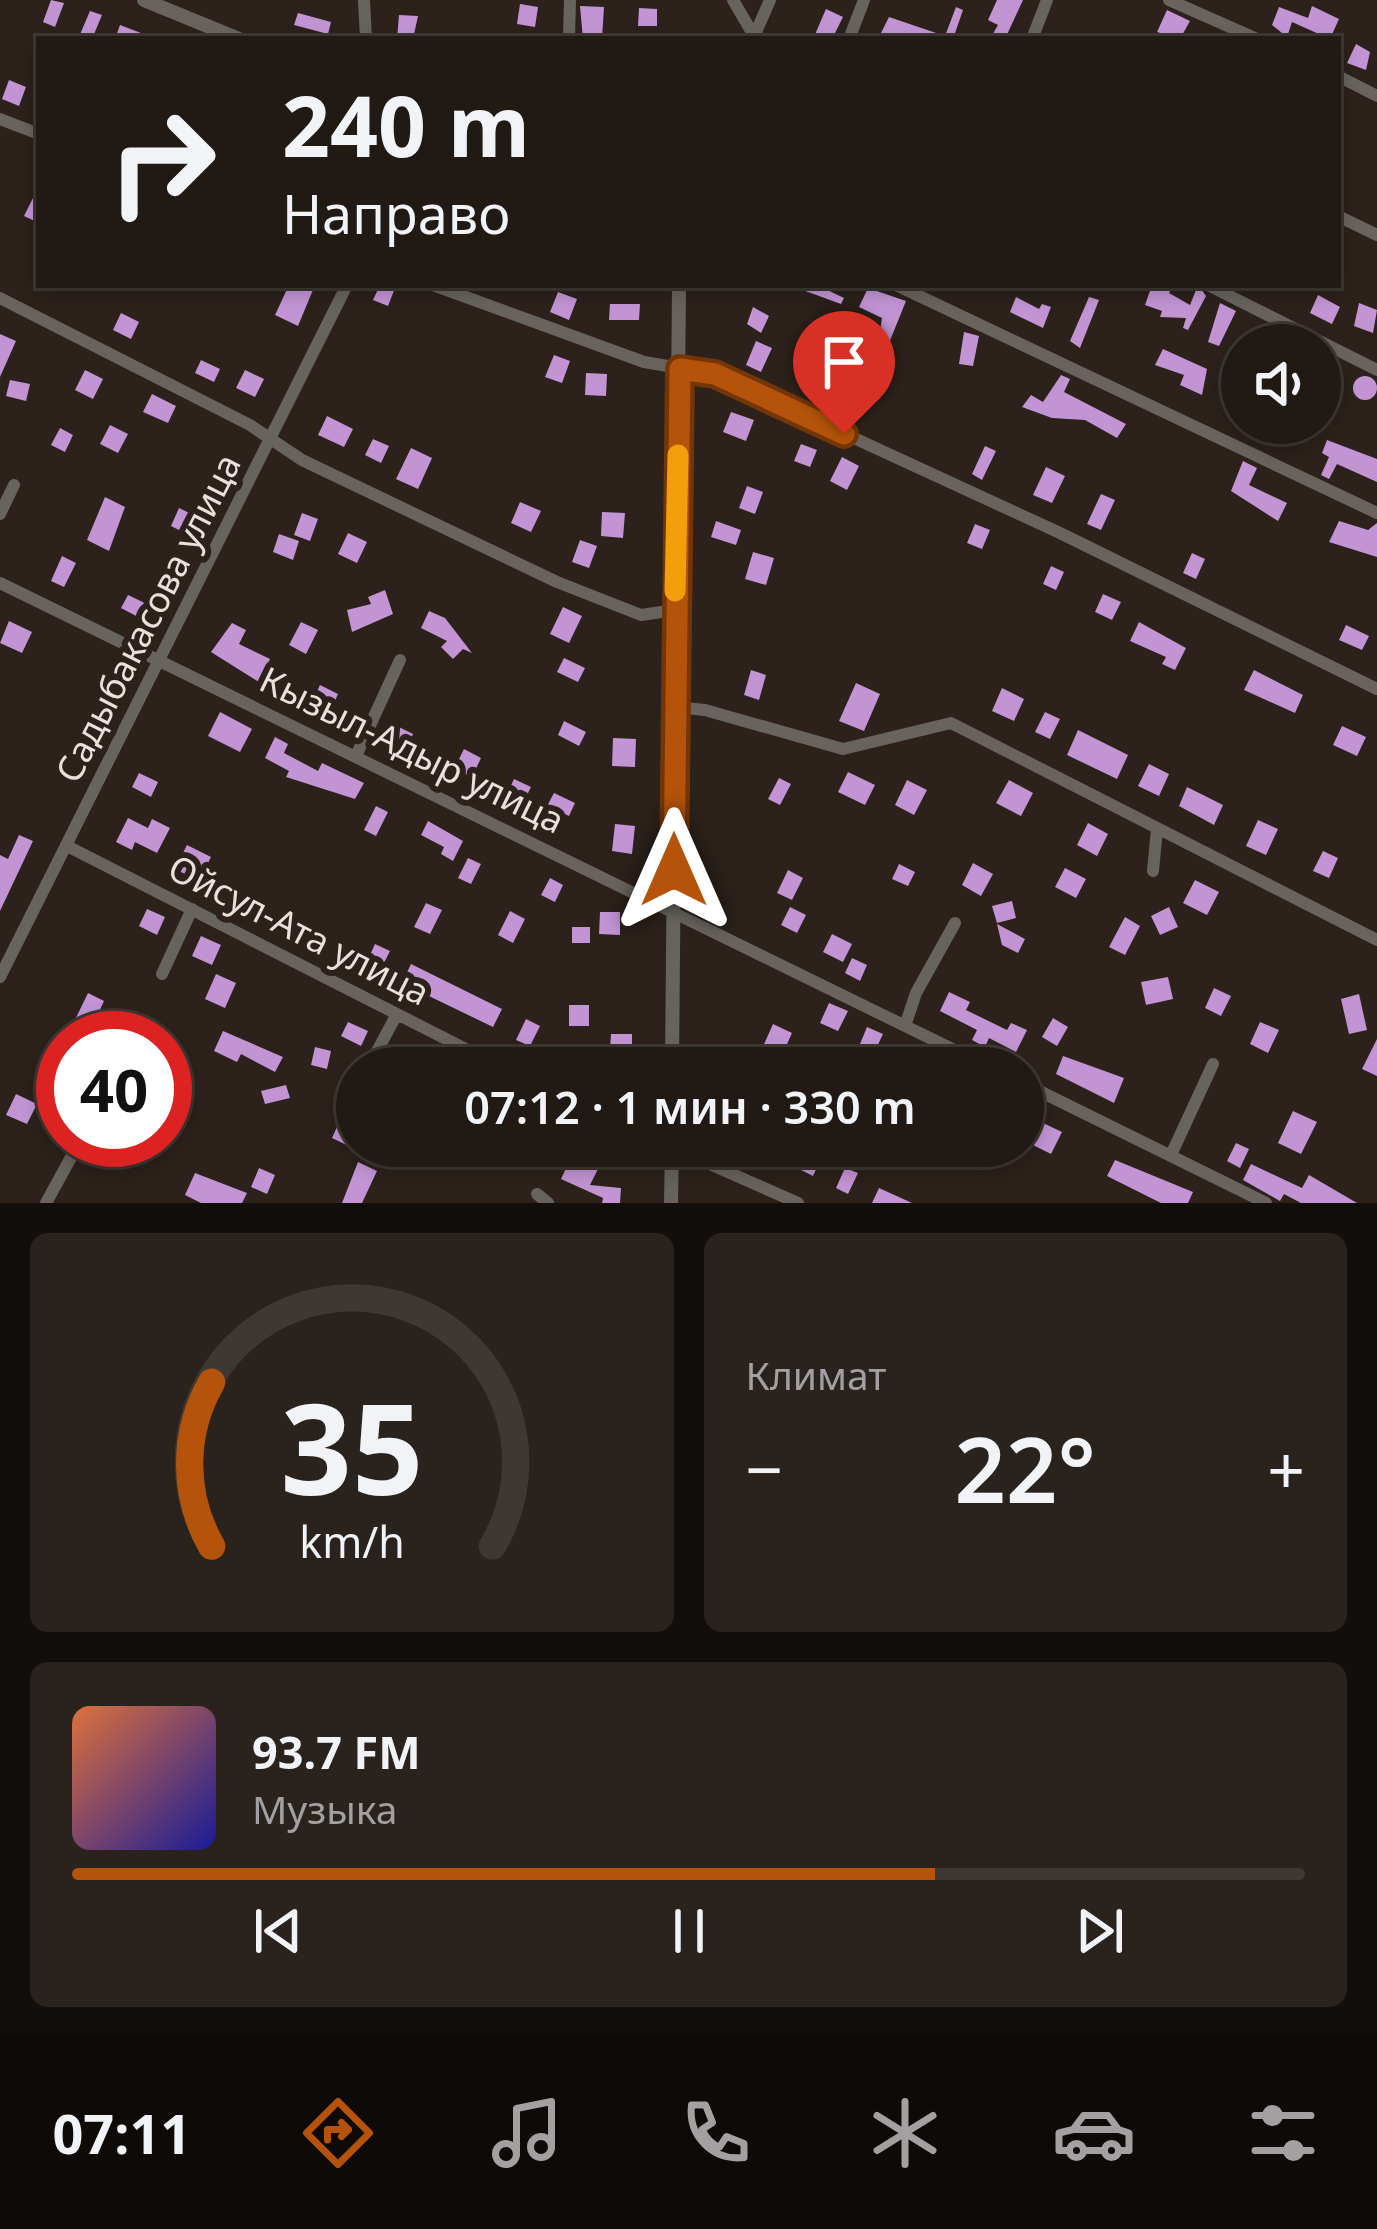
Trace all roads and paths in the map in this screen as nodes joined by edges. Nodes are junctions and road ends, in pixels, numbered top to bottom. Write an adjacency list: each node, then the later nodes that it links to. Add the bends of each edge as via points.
1 (146, 0): 9 (street)
2 (364, 0): 10 (street)
3 (569, 0): 11 (street)
4 (733, 0): 12 (street)
5 (770, 0): 13 (street)
6 (863, 0): 14 (street)
7 (1047, 0): 15 (street)
8 (1169, 0): 16 (street)
9 (232, 36)
10 (365, 36)
11 (569, 36)
12 (753, 36)
13 (755, 36)
14 (850, 36)
15 (1033, 36)
16 (1250, 36)
17 (1341, 78): 18 (street)
18 (1377, 96)
19 (0, 119): 20 (street)
20 (36, 133)
21 (1341, 218): 22 (street)
22 (1377, 236)
23 (346, 288): 31 (street, Садыбакасова улица)
24 (441, 288): 29 (street, via 560,335)
25 (679, 288): 29 (street)
26 (1214, 288): 30 (street)
27 (922, 289): 33 (street)
28 (0, 298): 31 (street)
29 (680, 369): 36 (street); 39 (street, via 715,374)
30 (1377, 370)
31 (272, 440): 36 (street, via 557,582 641,615); 38 (street, Садыбакасова улица)
32 (14, 485): 34 (street)
33 (1377, 513)
34 (0, 514)
35 (0, 584): 38 (street, Кызыл-Адыр улица)
36 (675, 610): 40 (street)
37 (400, 660): 41 (street)
38 (160, 662): 41 (street, Кызыл-Адыр улица); 43 (street, Садыбакасова улица)
39 (1377, 688)
40 (675, 707): 42 (street, via 843,749 951,723); 46 (street)
41 (356, 756): 46 (street, Кызыл-Адыр улица)
42 (1157, 829): 44 (street); 48 (street)
43 (67, 846): 45 (street, Ойсул-Ата улица); 50 (street, Садыбакасова улица)
44 (1153, 871)
45 (192, 909): 49 (street); 51 (street, Ойсул-Ата улица)
46 (674, 911): 52 (street, Кызыл-Адыр улица); 55 (street)
47 (955, 923): 52 (street)
48 (1377, 940)
49 (162, 974)
50 (0, 977)
51 (398, 1014): 53 (street); 54 (street, Ойсул-Ата улица)
52 (904, 1026): 56 (street, Кызыл-Адыр улица)
53 (380, 1047)
54 (462, 1047)
55 (672, 1047)
56 (948, 1047)
57 (1213, 1064): 59 (street)
58 (1044, 1094): 59 (street)
59 (1171, 1155): 66 (street)
60 (66, 1167): 63 (street)
61 (671, 1167): 64 (street)
62 (718, 1167): 65 (street)
63 (46, 1203)
64 (671, 1203)
65 (798, 1203)
66 (1266, 1203)

